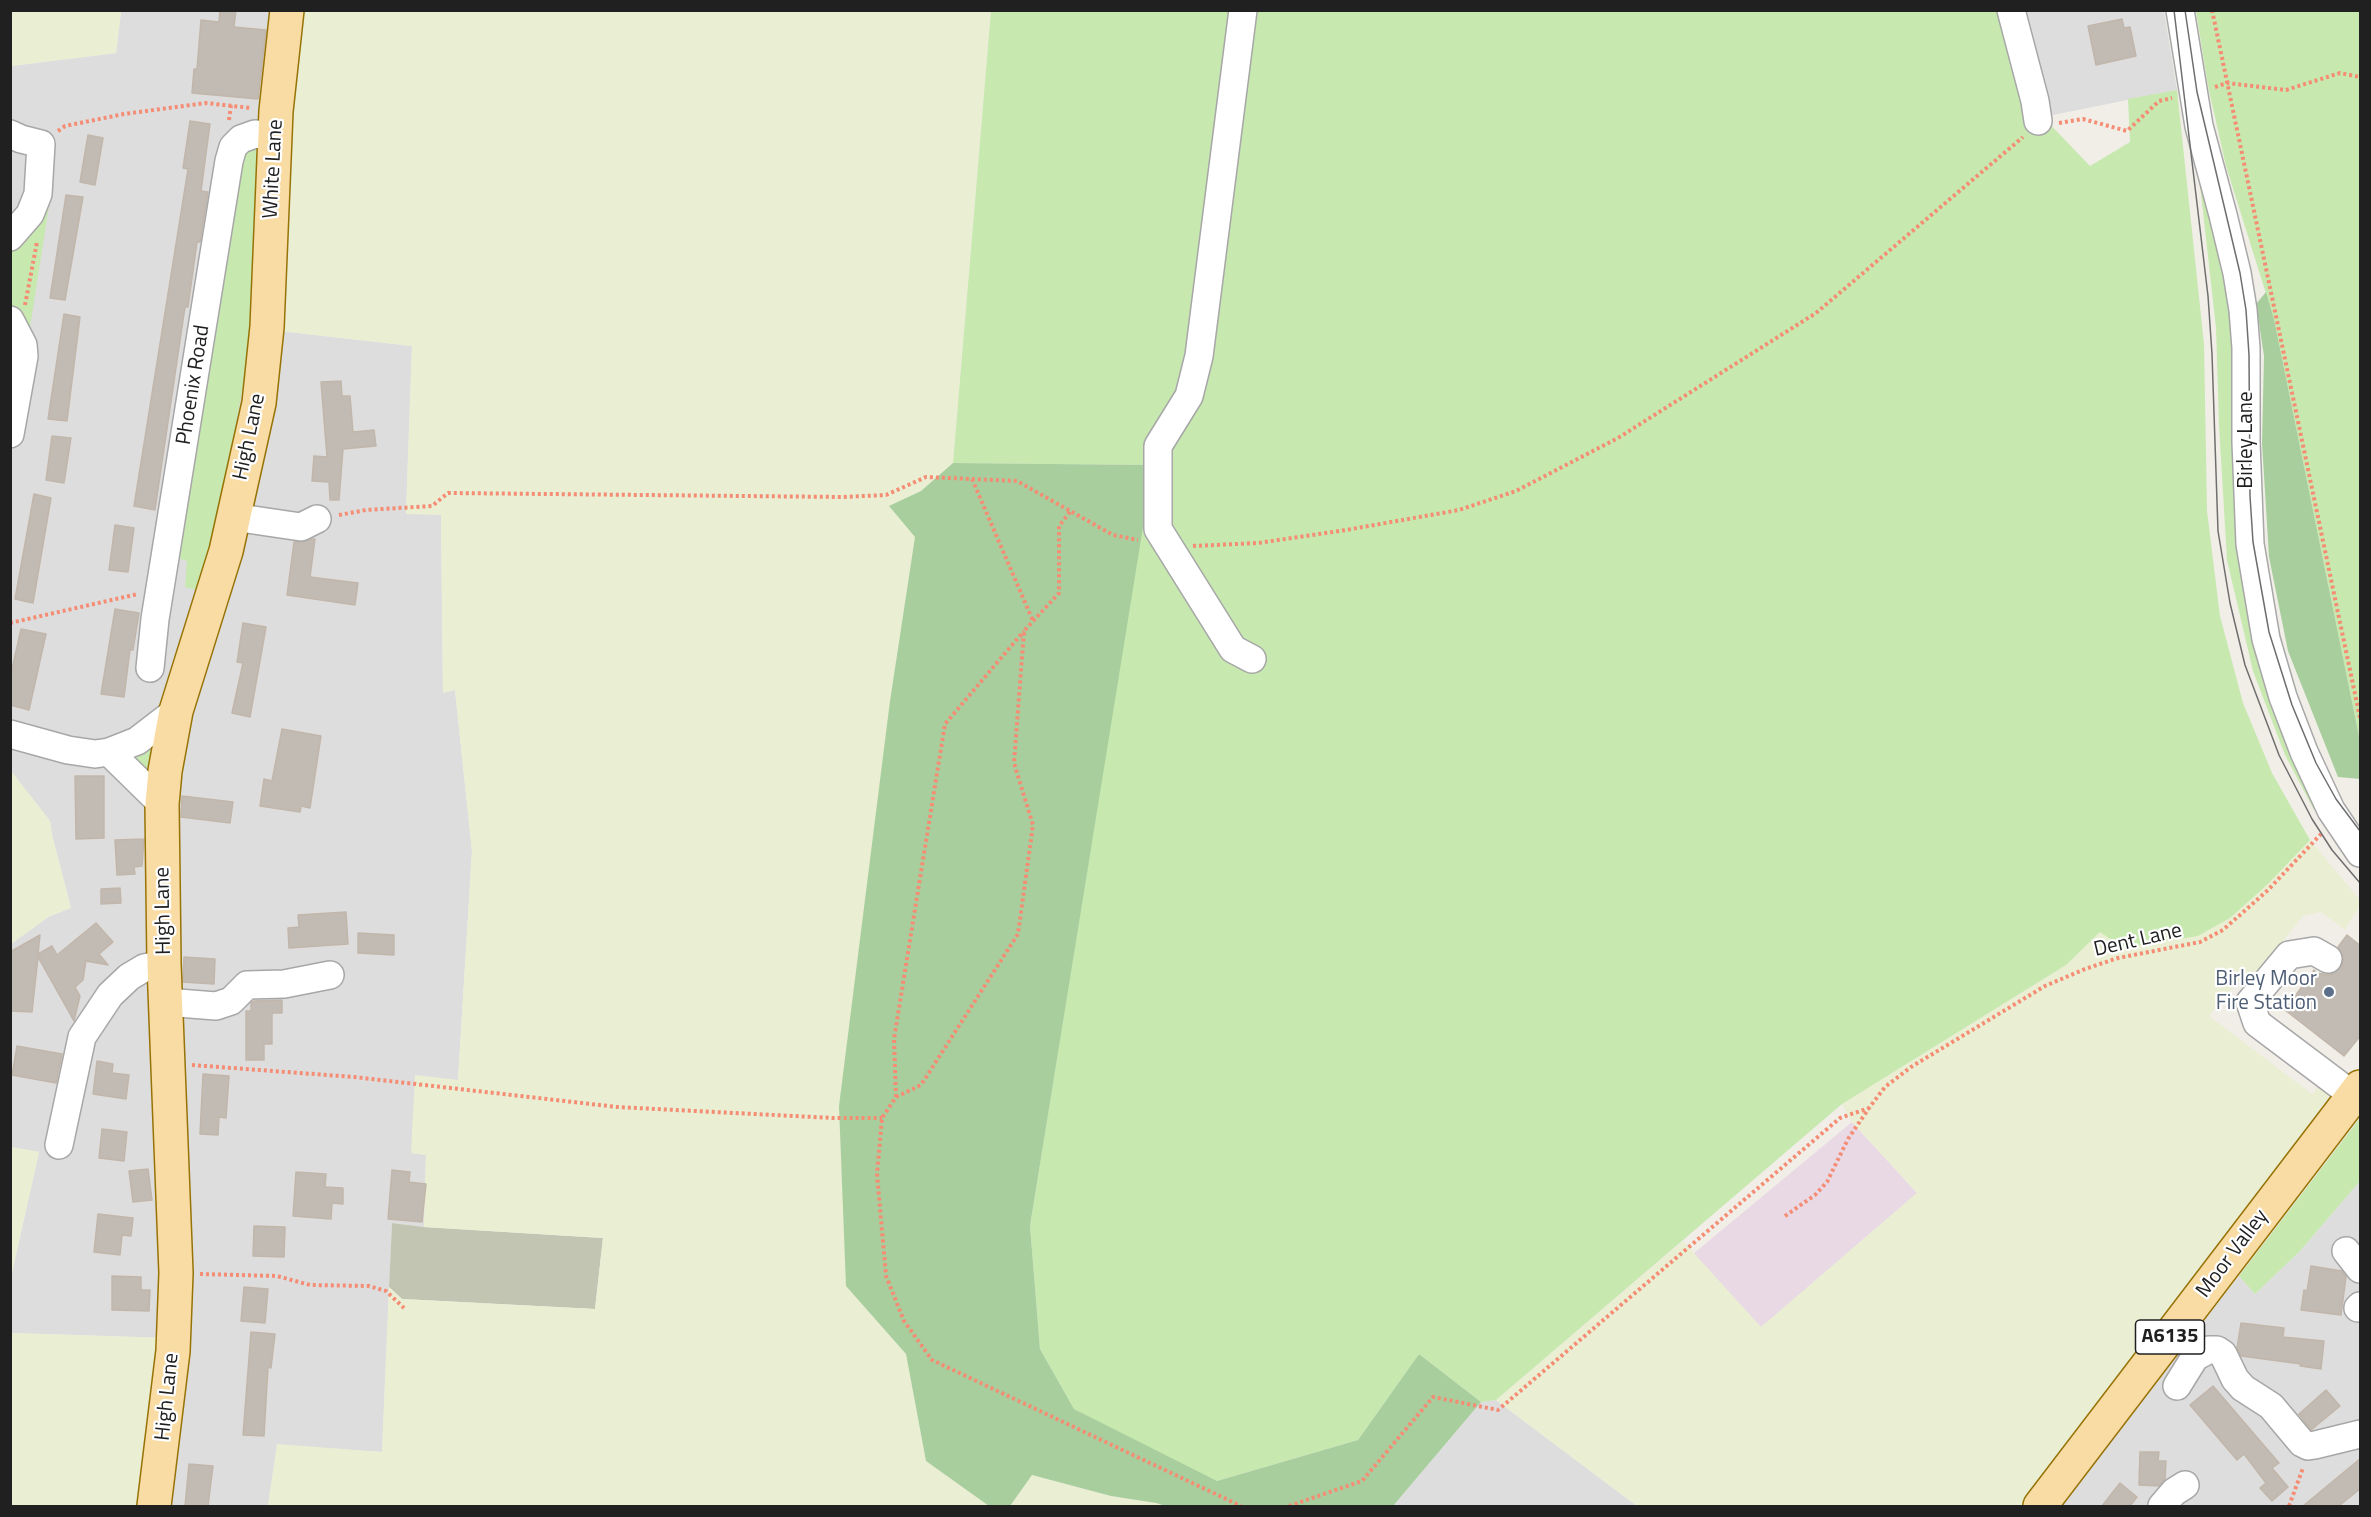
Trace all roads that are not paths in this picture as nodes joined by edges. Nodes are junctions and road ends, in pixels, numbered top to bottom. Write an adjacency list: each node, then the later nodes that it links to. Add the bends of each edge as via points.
1 (287, 10): 6 (main road, White Lane)
2 (1243, 10): 14 (street, via 1198,356 1189,396 1158,446 1158,529 1233,649)
3 (2012, 10): 5 (street)
4 (2180, 10): 20 (street, Birley Lane, via 2199,126 2243,310 2250,544 2264,629 2300,741 2338,822)
5 (2038, 121)
6 (275, 124): 9 (main road, White Lane); 15 (street, Phoenix Road, via 241,139 233,147 229,161)
7 (10, 134): 8 (street, via 41,144 38,194 30,214)
8 (10, 237)
9 (267, 327): 12 (main road, High Lane, via 259,403)
10 (15, 328): 11 (street, via 24,356)
11 (10, 434)
12 (233, 517): 13 (street, via 301,527); 16 (main road, High Lane)
13 (317, 519)
14 (1252, 659)
15 (150, 668)
16 (176, 711): 18 (street, via 137,741); 19 (main road, High Lane)
17 (10, 735): 18 (street, via 68,750)
18 (109, 752): 19 (street)
19 (162, 804): 22 (main road, High Lane)
20 (2361, 853)
21 (2328, 959): 25 (street, via 2314,951 2289,955 2250,1002 2257,1023)
22 (164, 964): 24 (main road, High Lane); 26 (street, via 144,968 129,977 110,995 82,1037)
23 (330, 975): 24 (street, via 284,984 247,985 231,1000 216,1006)
24 (165, 1002): 30 (main road, High Lane, via 176,1273 173,1351)
25 (2357, 1091): 31 (main road, Moor Valley / A6135)
26 (59, 1145)
27 (2177, 1386): 28 (street, via 2195,1357 2217,1350 2243,1388 2271,1406 2302,1443 2308,1446)
28 (2361, 1434)
29 (2186, 1485): 32 (street)
30 (154, 1506)
31 (2040, 1506)
32 (2162, 1506)

